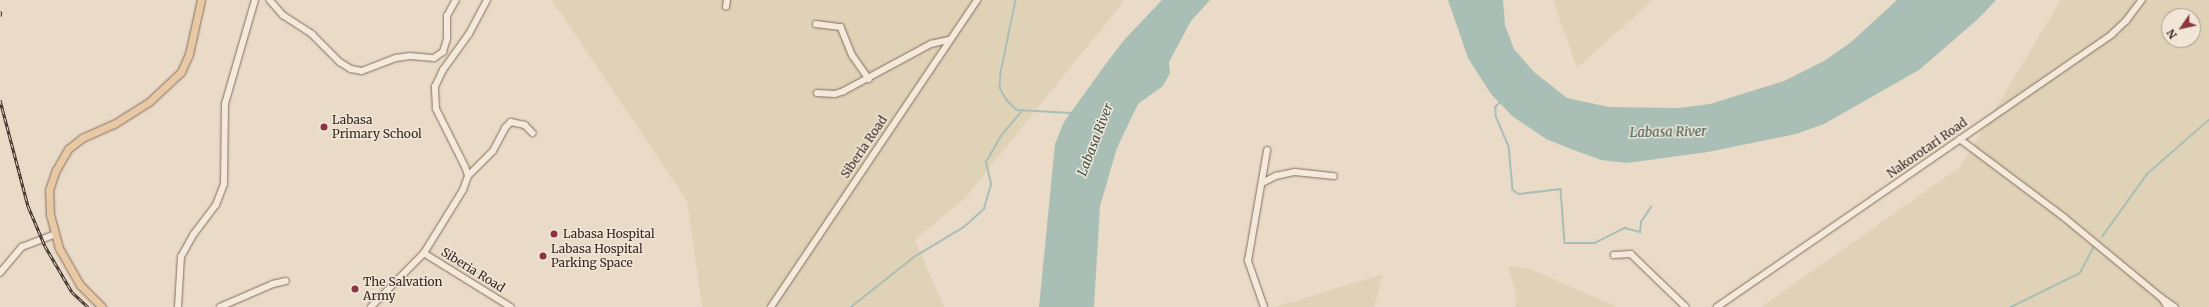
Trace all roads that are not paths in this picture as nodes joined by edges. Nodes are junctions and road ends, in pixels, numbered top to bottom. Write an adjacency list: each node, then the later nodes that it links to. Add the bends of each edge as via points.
1 (201, 0): 20 (main road, via 189,54 181,72 149,102 114,124 82,138 68,149 56,170 49,190)
2 (256, 0): 27 (street, via 226,104 224,184 216,205 194,234 181,257)
3 (270, 0): 4 (street, via 283,15 312,34 340,62 350,69 362,71 396,58 434,58 443,52 447,39 447,16)
4 (456, 0)
5 (487, 0): 17 (street, via 469,34 443,70 434,93 436,109 461,154)
6 (727, 0): 9 (street)
7 (977, 0): 11 (street, Siberia Road)
8 (2142, 0): 15 (street, Nakorotari Road, via 2112,34)
9 (726, 7)
10 (816, 24): 12 (street, via 840,27 853,56)
11 (949, 40): 12 (street, via 931,44); 31 (street, Siberia Road)
12 (869, 79): 13 (street, via 835,94)
13 (817, 93)
14 (533, 133): 17 (street, via 525,125 511,122 493,151)
15 (1960, 139): 25 (street, via 2064,217); 34 (street, Nakorotari Road)
16 (1267, 151): 19 (street)
17 (468, 176): 21 (street, via 463,190)
18 (1334, 176): 19 (street, via 1295,172 1276,176)
19 (1262, 183): 32 (street, via 1248,261)
20 (54, 235): 23 (street, via 22,247); 26 (main road, via 80,285)
21 (424, 252): 29 (street); 30 (street, Siberia Road)
22 (1614, 256): 33 (street, via 1631,254)
23 (0, 273)
24 (286, 281): 28 (street)
25 (2162, 298): 35 (street); 36 (street)
26 (102, 307)
27 (178, 307)
28 (220, 307)
29 (371, 307)
30 (511, 307)
31 (771, 307)
32 (1264, 307)
33 (1686, 307)
34 (1717, 307)
35 (2168, 307)
36 (2175, 307)

